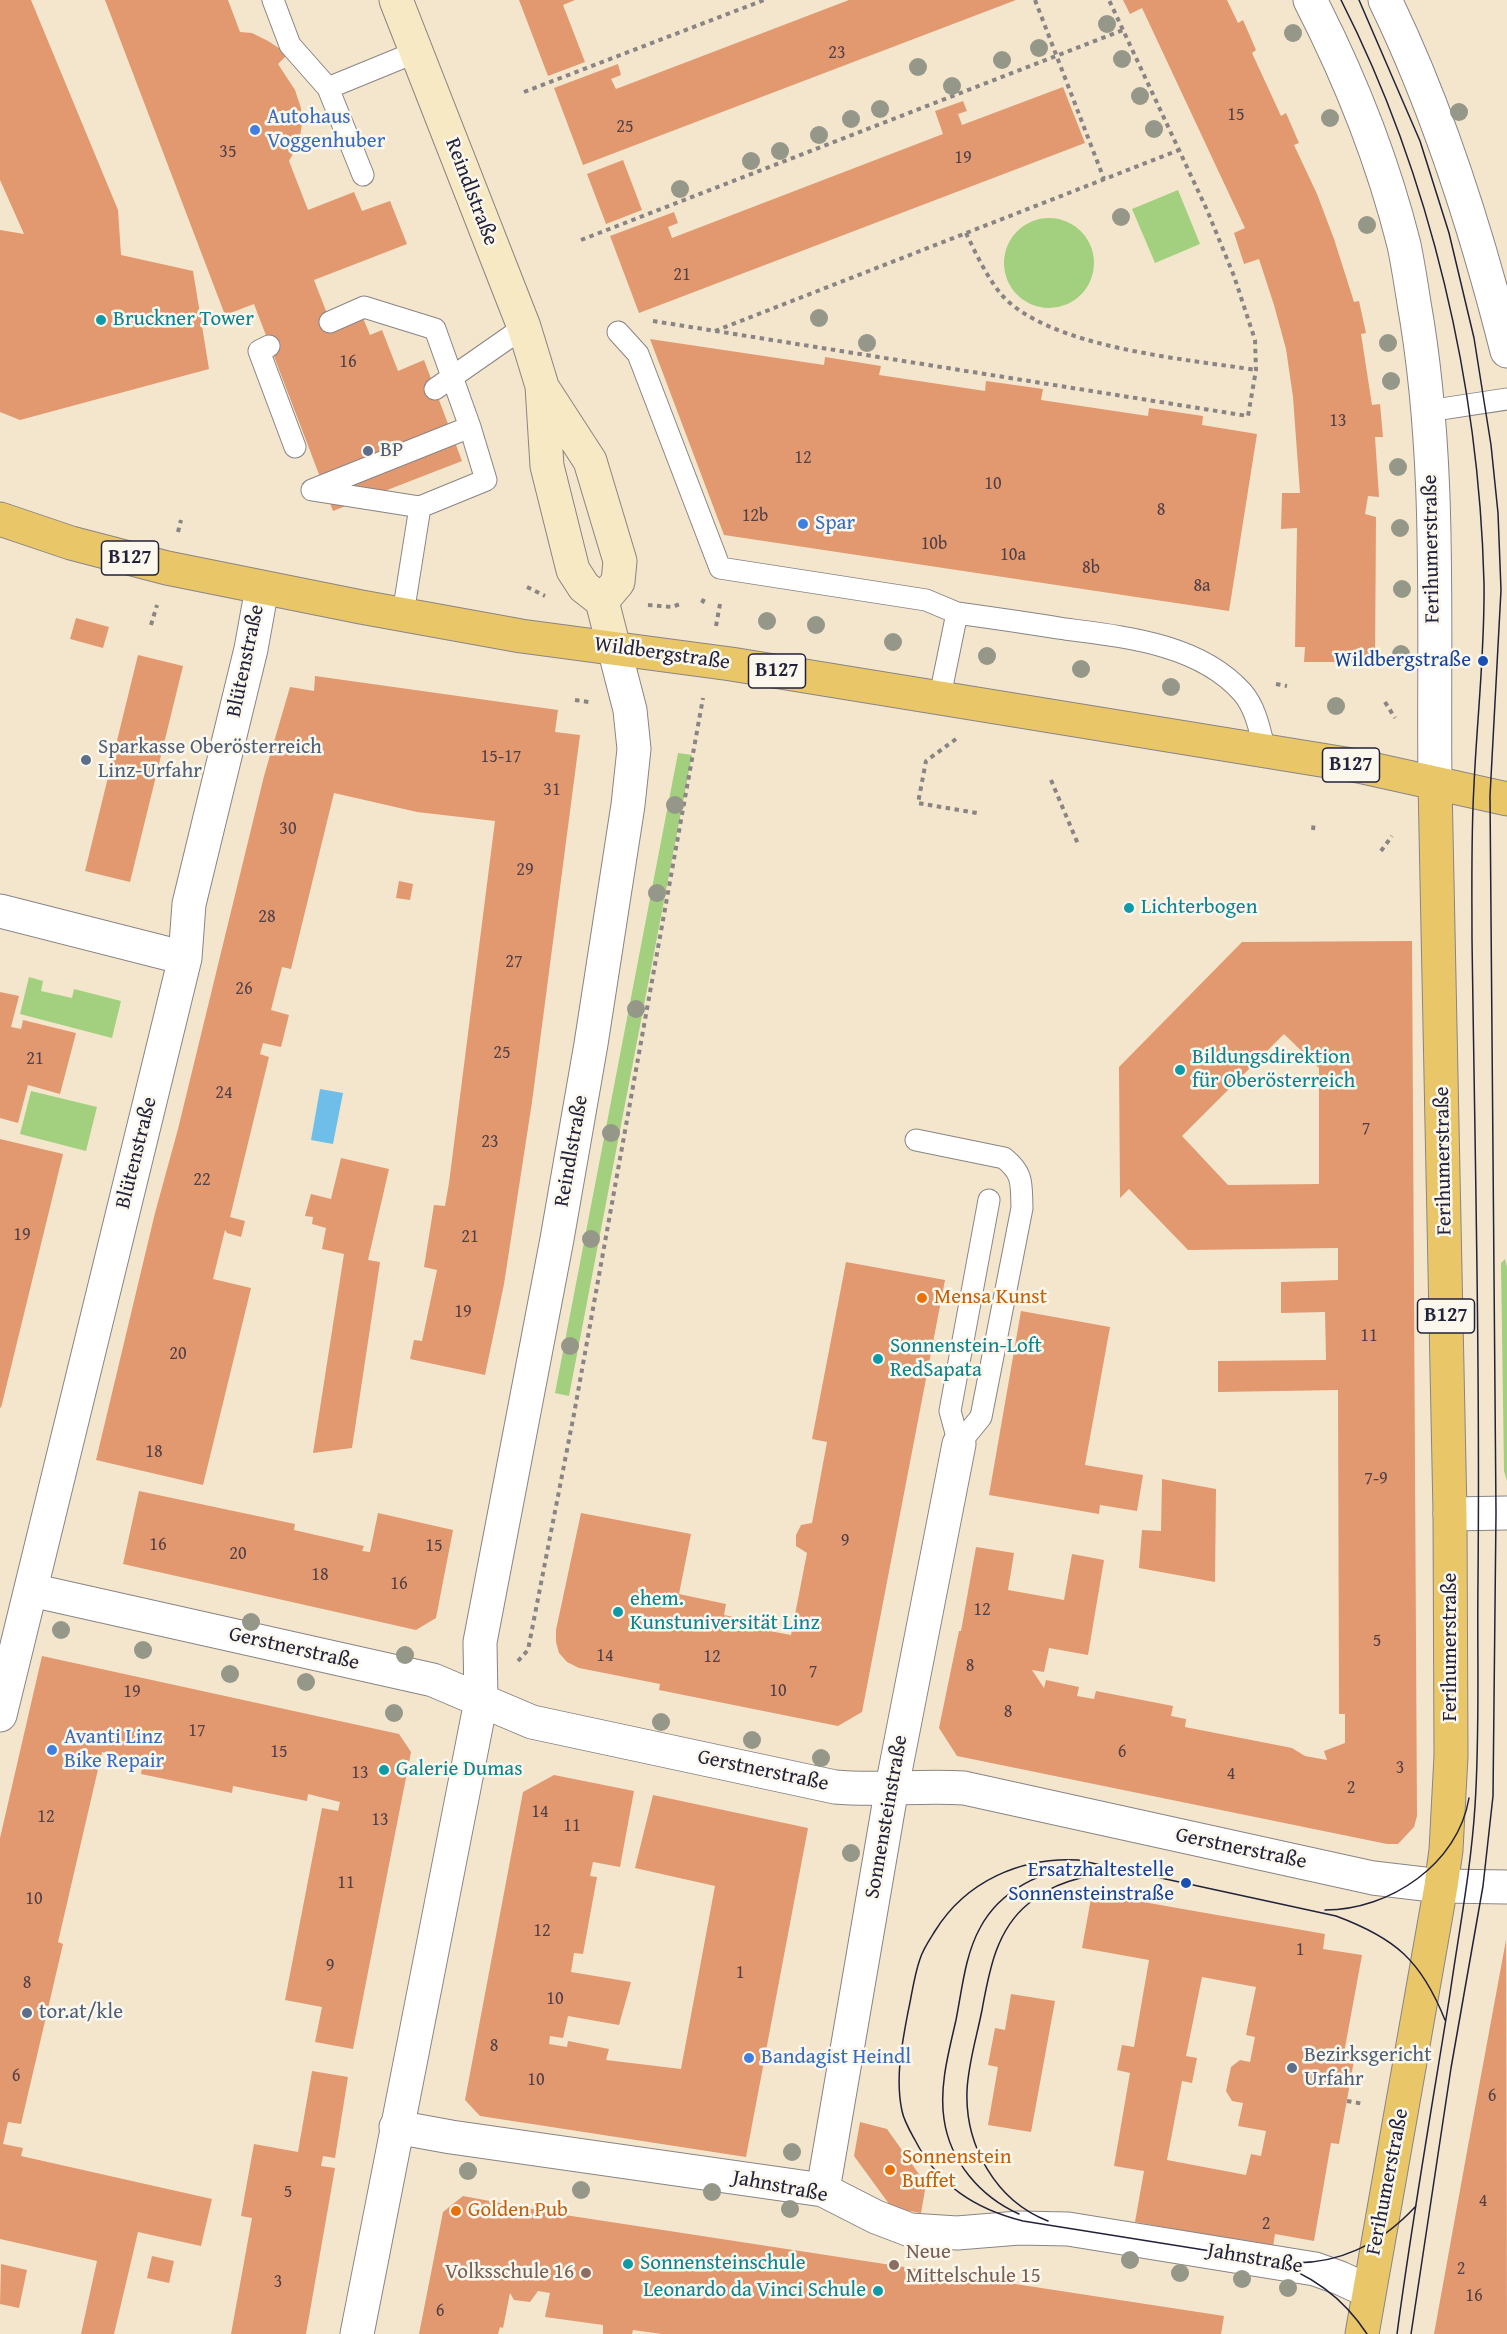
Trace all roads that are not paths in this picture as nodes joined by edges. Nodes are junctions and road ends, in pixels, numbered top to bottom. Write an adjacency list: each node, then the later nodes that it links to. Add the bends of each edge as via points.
1 (273, 0): 6 (lane, via 290,45)
2 (396, 0): 5 (street, Reindlstraße)
3 (1310, 0): 17 (street, Ferihumerstraße, via 1378,156 1404,247)
4 (1385, 0): 12 (street, via 1413,61 1462,194)
5 (416, 52): 6 (lane); 9 (street, Reindlstraße)
6 (328, 88): 7 (lane)
7 (363, 175)
8 (330, 322): 13 (lane, via 364,307 435,329)
9 (524, 327): 13 (lane); 14 (street, Reindlstraße)
10 (618, 332): 24 (lane, via 638,354 720,568 926,600)
11 (264, 348): 19 (lane)
12 (1507, 351)
13 (453, 376): 15 (lane); 18 (lane)
14 (542, 386): 23 (street, Reindlstraße, via 547,466 573,570 584,587); 23 (street, Reindlstraße, via 590,461 620,561 618,582)
15 (435, 389)
16 (1507, 399): 17 (lane)
17 (1428, 411): 29 (street, Ferihumerstraße, via 1434,508)
18 (470, 427): 20 (lane, via 486,480); 20 (lane, via 312,490)
19 (295, 447)
20 (420, 507): 25 (lane)
21 (0, 519): 22 (main road, Wildbergstraße / B127, via 91,548)
22 (262, 588): 25 (main road, Wildbergstraße / B127); 32 (street, Blütenstraße, via 251,650 189,904)
23 (602, 601): 26 (street, Reindlstraße)
24 (957, 613): 27 (lane); 28 (lane, via 1140,639 1182,654 1224,676 1243,693 1254,712)
25 (403, 614): 26 (main road, Wildbergstraße / B127)
26 (614, 648): 27 (main road, Wildbergstraße / B127); 39 (street, Reindlstraße, via 630,710 634,749 628,805 567,1182 480,1642)
27 (940, 696): 28 (main road, Wildbergstraße / B127)
28 (1265, 751): 29 (main road, Wildbergstraße / B127)
29 (1435, 783): 30 (main road, Wildbergstraße / B127); 37 (main road, Ferihumerstraße / B127)
30 (1507, 799)
31 (0, 912): 32 (street)
32 (185, 958): 38 (street, Blütenstraße)
33 (916, 1140): 35 (lane, via 1004,1158 1015,1167 1021,1180 1022,1208 981,1417)
34 (989, 1200): 35 (lane, via 950,1411)
35 (959, 1444): 41 (street, Sonnensteinstraße)
36 (1507, 1513): 37 (street)
37 (1450, 1514): 42 (main road, Ferihumerstraße / B127, via 1451,1756)
38 (31, 1590): 39 (street, Gerstnerstraße, via 433,1680); 40 (street, Blütenstraße)
39 (481, 1701): 41 (street, Gerstnerstraße, via 532,1722 835,1787); 44 (street, Reindlstraße)
40 (0, 1715)
41 (892, 1787): 42 (street, Gerstnerstraße, via 964,1788 1373,1878); 45 (street, Sonnensteinstraße)
42 (1441, 1886): 43 (street, Gerstnerstraße); 46 (main road, Ferihumerstraße / B127)
43 (1507, 1887)
44 (396, 2127): 45 (street, Jahnstraße); 47 (street, Reindlstraße)
45 (823, 2190): 46 (street, Jahnstraße, via 910,2230 957,2233 1068,2229 1315,2269)
46 (1368, 2291): 48 (main road, Ferihumerstraße / B127)
47 (357, 2334)
48 (1362, 2334)

